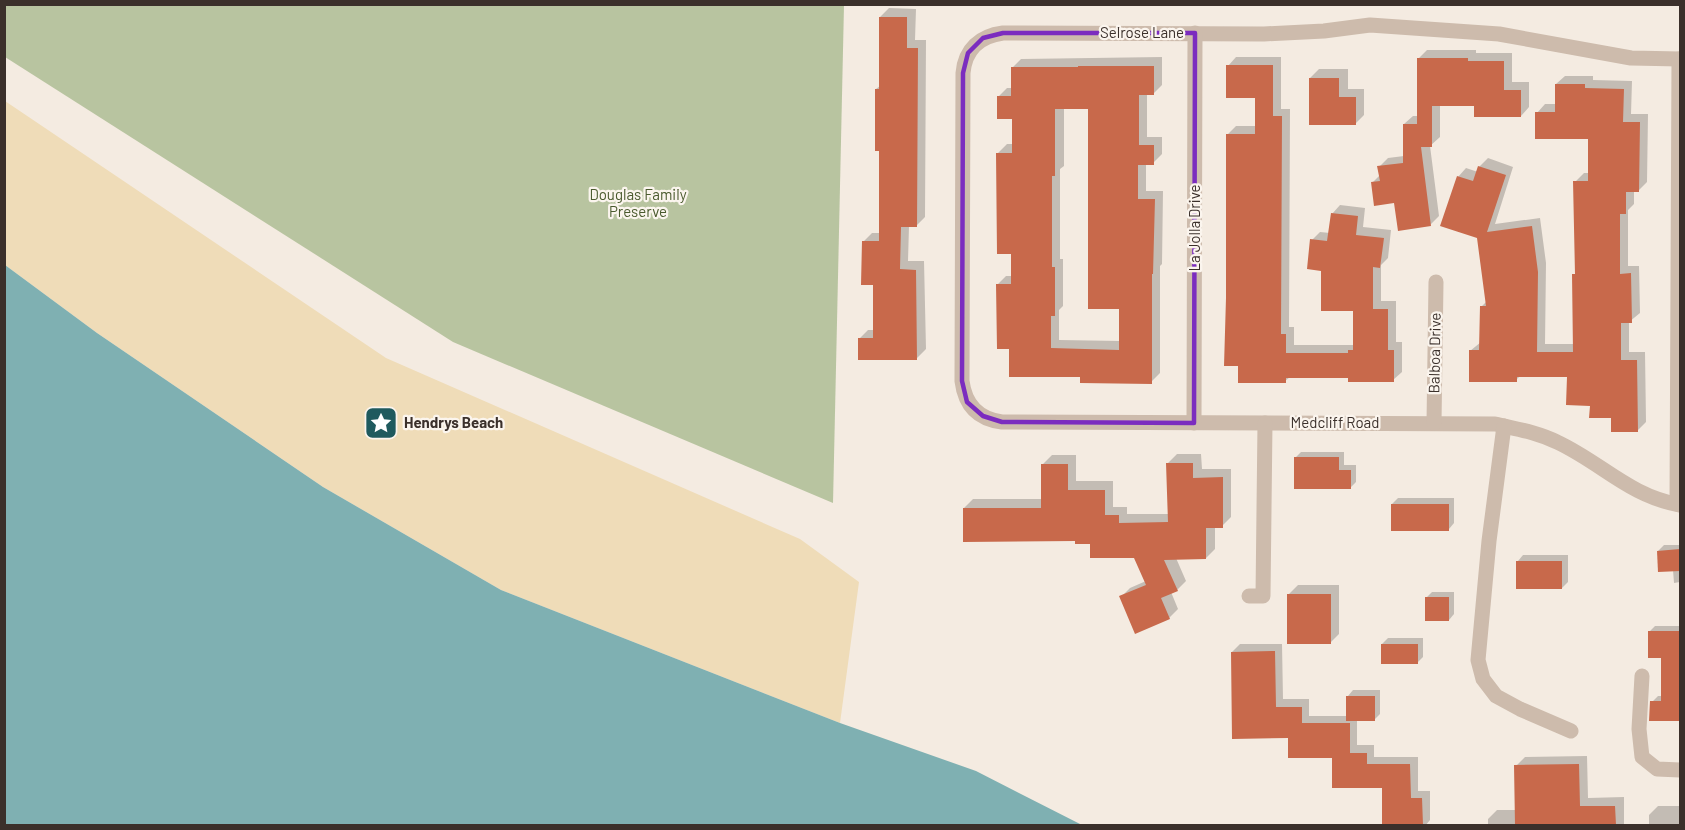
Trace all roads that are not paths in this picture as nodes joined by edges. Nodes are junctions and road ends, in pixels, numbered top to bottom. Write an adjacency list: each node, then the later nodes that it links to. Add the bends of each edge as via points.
1 (1196, 33): 2 (street, Selrose Lane, via 1324,31 1370,25 1499,34 1631,58); 4 (street, Selrose Lane, via 1003,33 983,38 968,53 963,73 962,381 967,402); 5 (street, La Jolla Drive)
2 (1680, 59): 9 (street)
3 (1436, 282): 7 (street, Balboa Drive)
4 (974, 410): 5 (street, Medcliff Road, via 992,421 1002,422)
5 (1194, 423): 6 (street, Medcliff Road)
6 (1265, 423): 7 (street, Medcliff Road); 10 (street, via 1263,596)
7 (1434, 423): 8 (street, Medcliff Road)
8 (1504, 426): 9 (street, Medcliff Road, via 1556,441 1631,488); 12 (street, via 1478,660 1483,680 1496,696)
9 (1679, 504)
10 (1249, 596)
11 (1642, 676): 13 (street, via 1642,757 1657,769)
12 (1571, 731)
13 (1680, 770)

